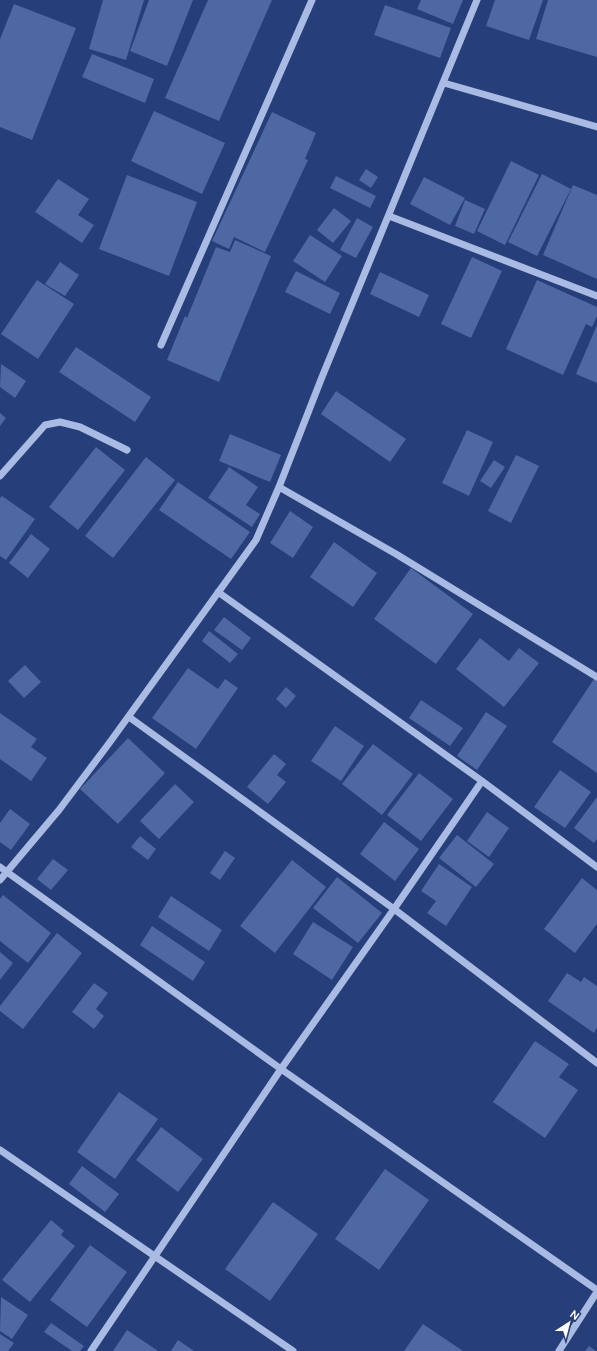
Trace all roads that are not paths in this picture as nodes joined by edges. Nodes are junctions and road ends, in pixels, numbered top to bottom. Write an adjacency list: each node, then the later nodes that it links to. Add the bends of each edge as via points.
1 (312, 0): 7 (street)
2 (478, 0): 3 (street)
3 (444, 83): 4 (street); 5 (street)
4 (597, 127)
5 (389, 216): 6 (street); 10 (street)
6 (597, 296)
7 (161, 345)
8 (127, 450): 9 (street, via 80,427 60,422 45,425)
9 (0, 476)
10 (279, 487): 11 (street, via 256,540); 12 (street, via 396,554)
11 (218, 592): 13 (street); 14 (street)
12 (597, 677)
13 (129, 717): 17 (street, via 59,810); 19 (street)
14 (482, 781): 16 (street); 19 (street)
15 (0, 867): 17 (street)
16 (597, 867)
17 (7, 872): 18 (street); 21 (street)
18 (0, 880)
19 (394, 909): 20 (street); 21 (street)
20 (597, 1063)
21 (281, 1069): 23 (street); 24 (street)
22 (0, 1150): 23 (street)
23 (154, 1256): 25 (street); 26 (street)
24 (597, 1291): 27 (street)
25 (91, 1351)
26 (293, 1351)
27 (559, 1351)

